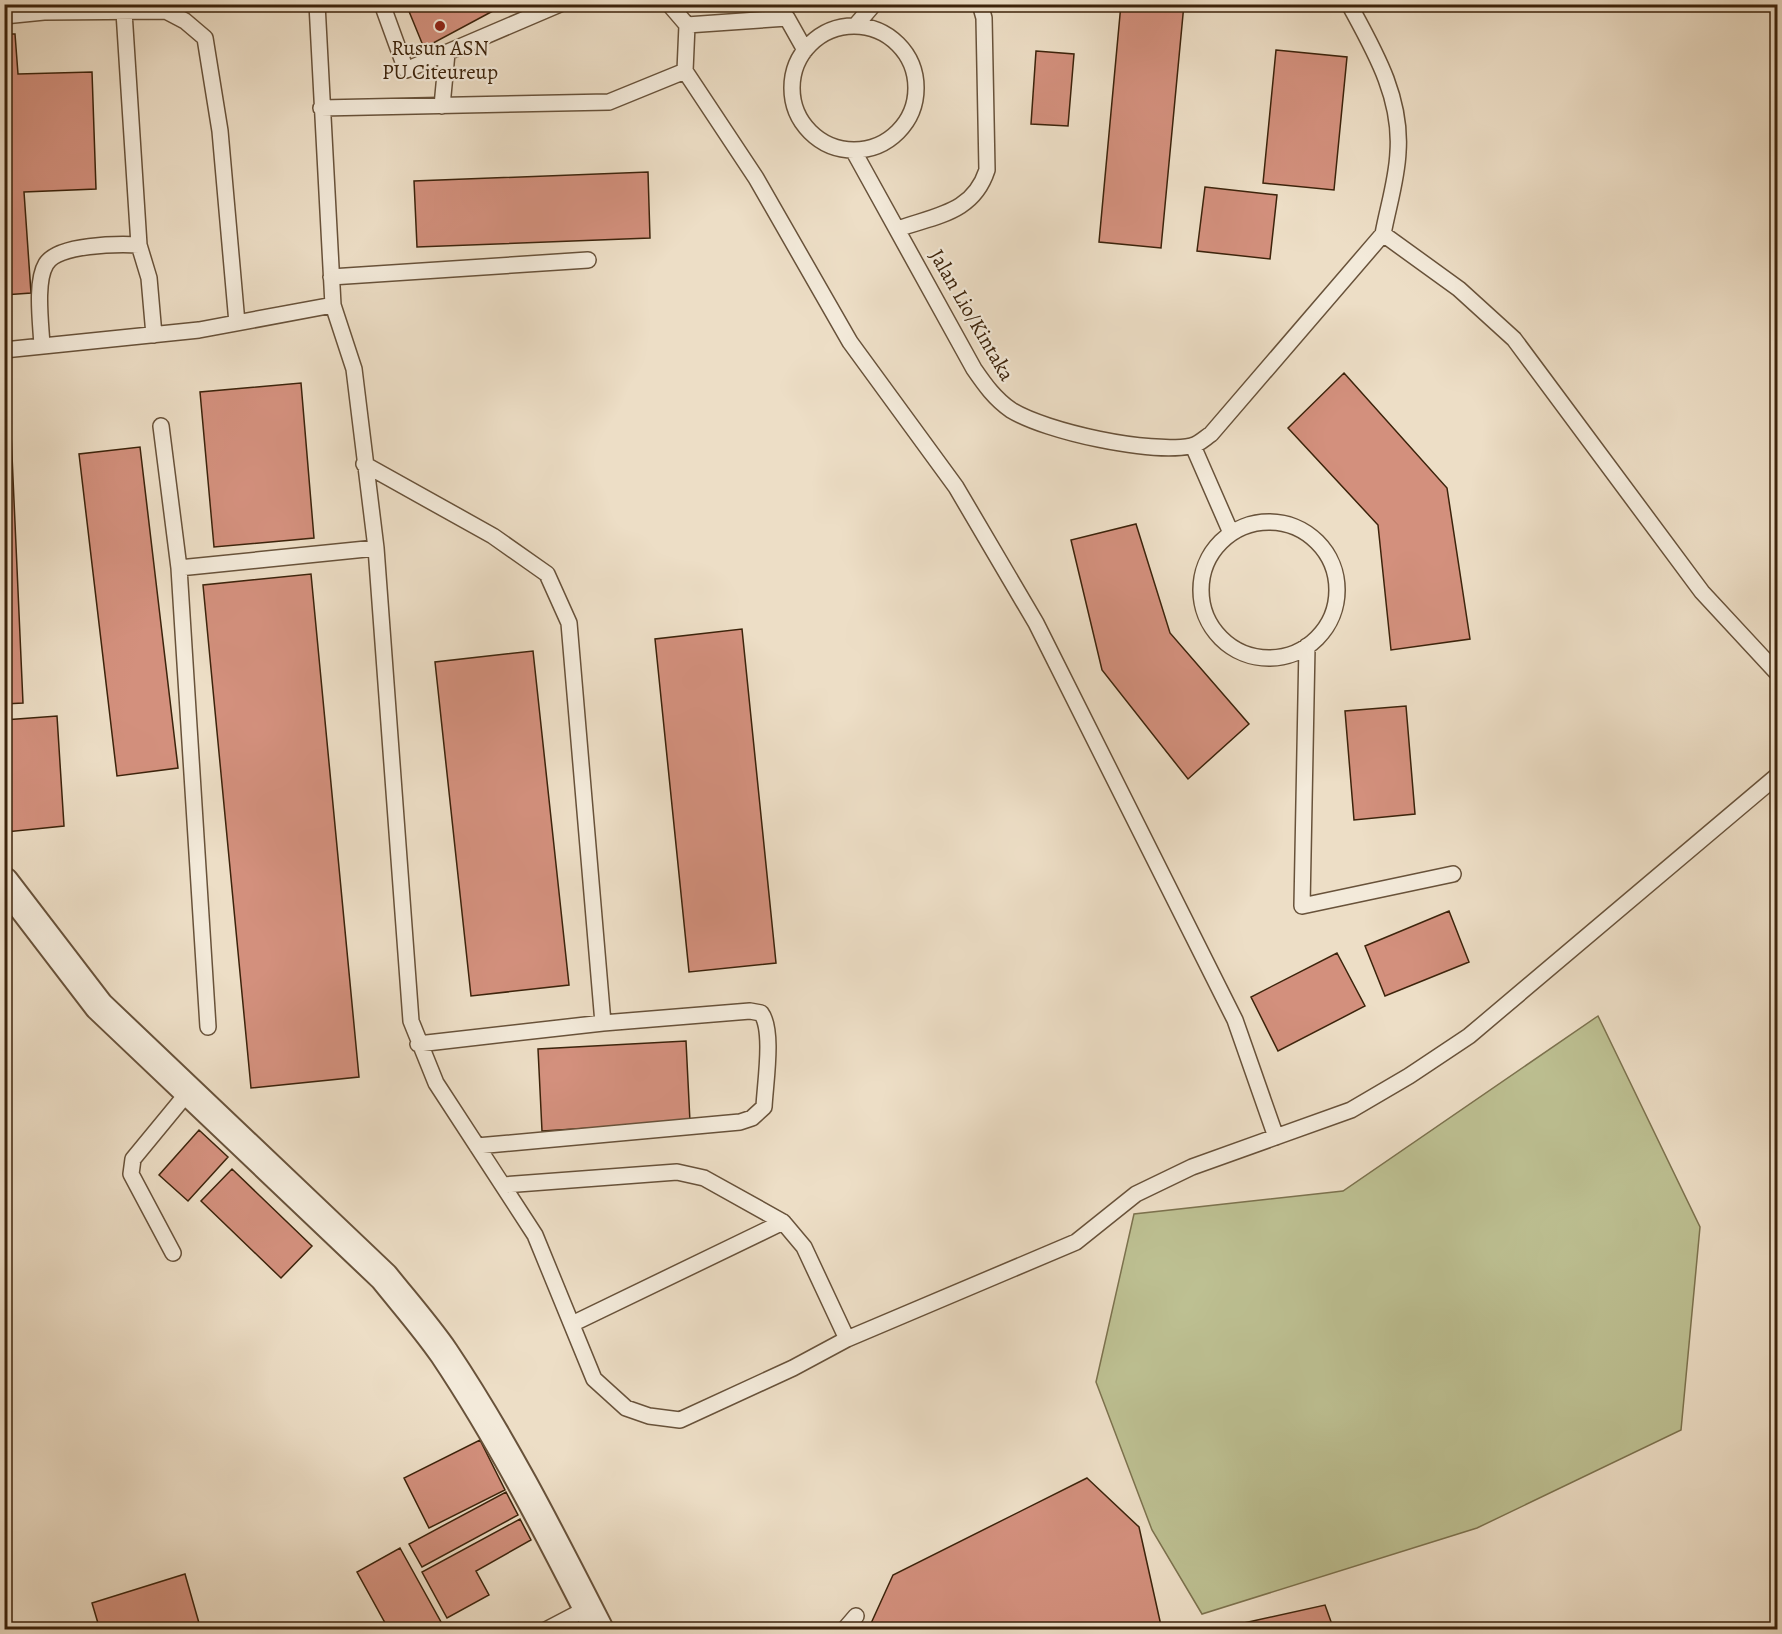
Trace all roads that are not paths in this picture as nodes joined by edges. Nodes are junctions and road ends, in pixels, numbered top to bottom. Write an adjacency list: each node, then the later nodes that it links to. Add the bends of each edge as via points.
1 (317, 4): 16 (lane)
2 (382, 4): 13 (lane, via 406,70)
3 (560, 4): 13 (lane)
4 (669, 4): 10 (lane)
5 (874, 4): 11 (lane)
6 (980, 4): 18 (lane, Jalan Lio/Kintaka, via 984,18 987,170 982,186 967,204)
7 (1349, 4): 19 (lane, via 1382,64 1395,111 1399,151)
8 (124, 12): 9 (lane); 20 (lane); 24 (lane, via 166,11 205,38 220,131)
9 (4, 16)
10 (687, 25): 12 (lane, via 787,18); 14 (lane)
11 (856, 25): 12 (lane, via 819,36); 17 (lane, via 892,38 906,52 915,70 917,89 914,108 904,126 872,148)
12 (805, 50): 17 (lane, via 795,67 794,106 816,138 834,147)
13 (447, 53): 15 (lane)
14 (685, 71): 15 (lane, via 609,102); 43 (lane, via 756,178 850,342 956,487 1036,623 1234,1020)
15 (442, 106): 16 (lane)
16 (321, 108): 22 (lane)
17 (853, 150): 18 (lane, Jalan Lio/Kintaka)
18 (898, 229): 29 (lane, Jalan Lio/Kintaka, via 974,369 993,396 1012,410 1042,425 1142,447)
19 (1383, 234): 29 (lane, via 1211,434); 35 (lane, via 1459,289 1514,339 1702,592)
20 (139, 245): 25 (lane, via 149,278); 26 (lane, via 115,244 62,252 47,262 41,278)
21 (588, 260): 22 (lane)
22 (331, 277): 23 (lane)
23 (333, 305): 24 (lane); 30 (lane, via 354,369)
24 (237, 323): 25 (lane)
25 (154, 335): 26 (lane)
26 (42, 346): 27 (lane)
27 (4, 350)
28 (161, 426): 33 (lane)
29 (1193, 446): 31 (lane)
30 (364, 464): 32 (lane); 39 (lane, via 493,536 547,574 569,623)
31 (1232, 533): 34 (lane, via 1253,524 1277,522 1299,529 1318,543 1331,562 1336,585 1334,609 1324,630); 34 (lane, via 1216,547 1205,566 1201,586 1203,608 1211,627 1225,643 1244,654 1264,658 1287,656)
32 (376, 548): 33 (lane); 41 (lane, via 411,1021)
33 (179, 568): 40 (lane)
34 (1307, 646): 37 (lane, via 1302,906)
35 (1778, 674)
36 (1778, 775): 43 (lane, via 1469,1036 1351,1110)
37 (1453, 874)
38 (4, 882): 42 (street, via 99,1006)
39 (603, 1023): 41 (lane); 44 (lane, via 761,1013 768,1037 764,1107 740,1122)
40 (208, 1027)
41 (418, 1044): 44 (lane, via 436,1083)
42 (189, 1091): 47 (lane, via 133,1159 131,1174); 51 (street, via 384,1277 436,1344 493,1431)
43 (1276, 1137): 49 (lane, via 1192,1167 1136,1194 1076,1242)
44 (477, 1146): 45 (lane)
45 (503, 1185): 46 (lane, via 677,1173 704,1178); 48 (lane, via 535,1235)
46 (783, 1222): 48 (lane); 49 (lane, via 804,1247)
47 (174, 1253)
48 (572, 1324): 49 (lane, via 594,1379 609,1395 626,1408 680,1420)
49 (847, 1339)
50 (856, 1616): 53 (lane)
51 (594, 1619): 52 (lane)
52 (546, 1629)
53 (844, 1629)

